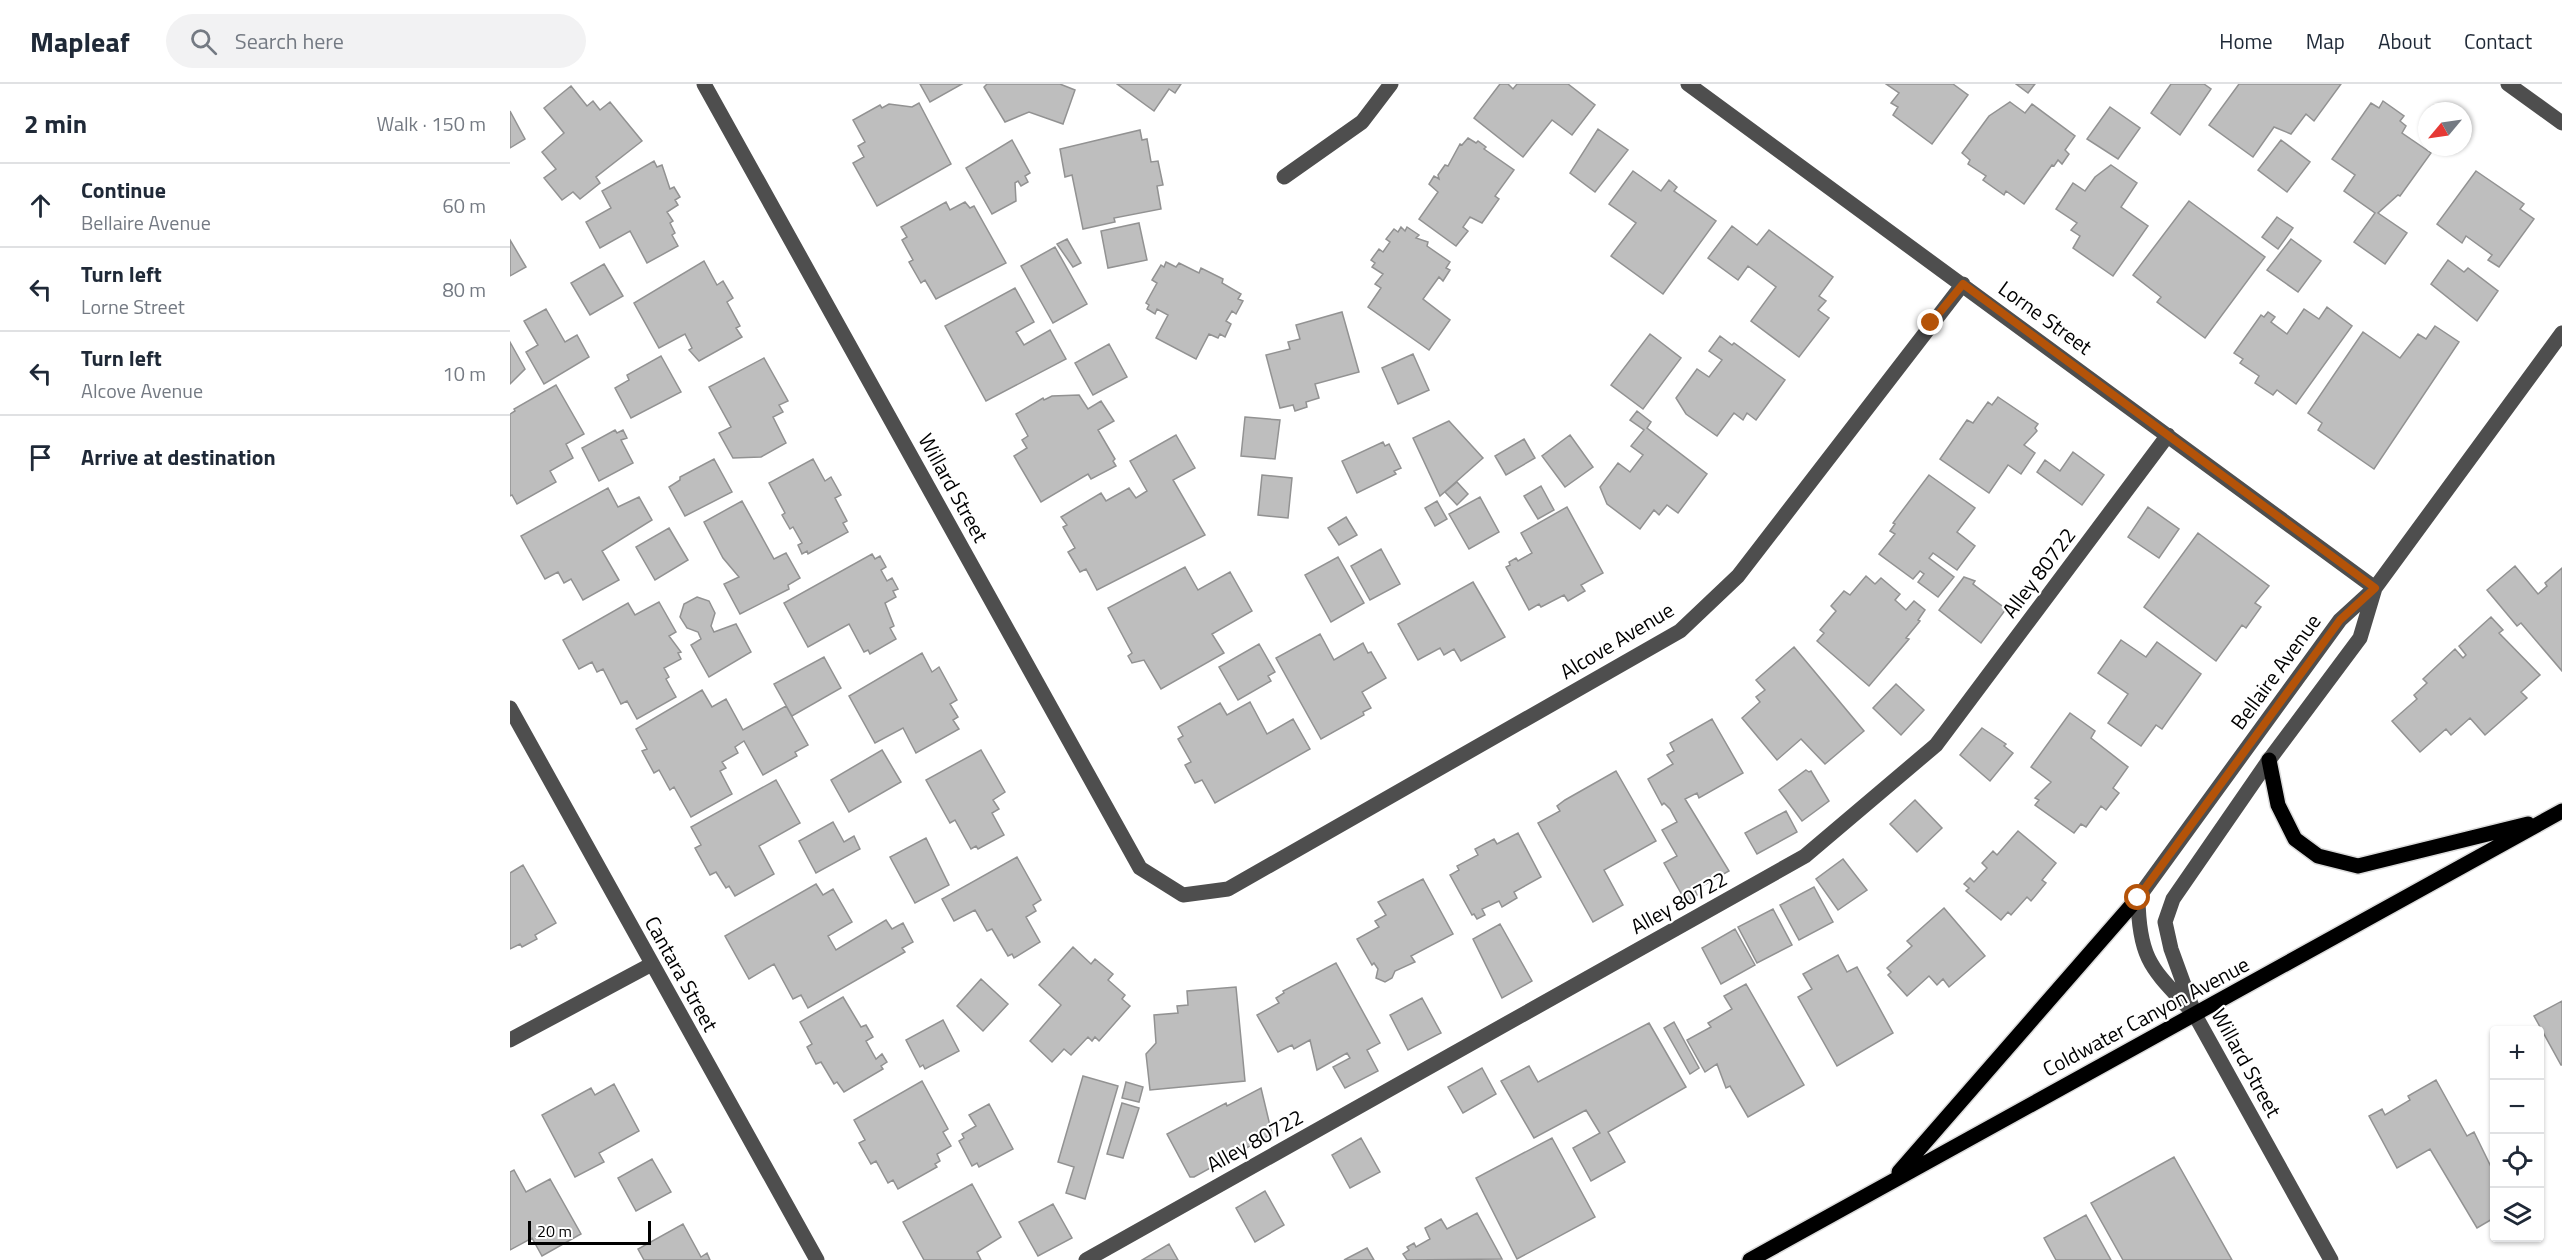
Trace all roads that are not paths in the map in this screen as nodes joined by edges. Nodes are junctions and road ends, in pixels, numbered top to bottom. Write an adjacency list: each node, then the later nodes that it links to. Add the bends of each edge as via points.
1 (704, 84): 15 (street, Willard Street, via 1140,868)
2 (1391, 84): 6 (street, via 1362,122)
3 (1688, 84): 7 (street, Lorne Street)
4 (2508, 84): 5 (street)
5 (2562, 123)
6 (1284, 177)
7 (1963, 284): 9 (street, Lorne Street); 15 (street, Alcove Avenue, via 1738,576 1680,631 1228,889)
8 (2562, 333): 10 (street, Bellaire Avenue)
9 (2168, 435): 10 (street, Lorne Street); 22 (street, Alley 80722, via 1936,745 1805,856)
10 (2375, 588): 12 (street, Willard Street, via 2360,638); 16 (street, Bellaire Avenue, via 2340,620)
11 (510, 708): 17 (street, Cantara Street)
12 (2269, 760): 14 (main road, via 2278,805 2295,839 2318,856 2358,866); 18 (street, Willard Street, via 2173,899 2165,922)
13 (2562, 812): 14 (main road, Coldwater Canyon Avenue)
14 (2546, 820): 18 (main road, Coldwater Canyon Avenue)
15 (1183, 895)
16 (2138, 898): 18 (street, via 2139,934 2149,964); 20 (main road)
17 (652, 964): 19 (street); 21 (street, Cantara Street)
18 (2195, 1016): 20 (main road, Coldwater Canyon Avenue); 24 (street, Willard Street)
19 (510, 1040)
20 (1891, 1182): 23 (main road, Coldwater Canyon Avenue)
21 (817, 1260)
22 (1086, 1260)
23 (1750, 1260)
24 (2331, 1260)

